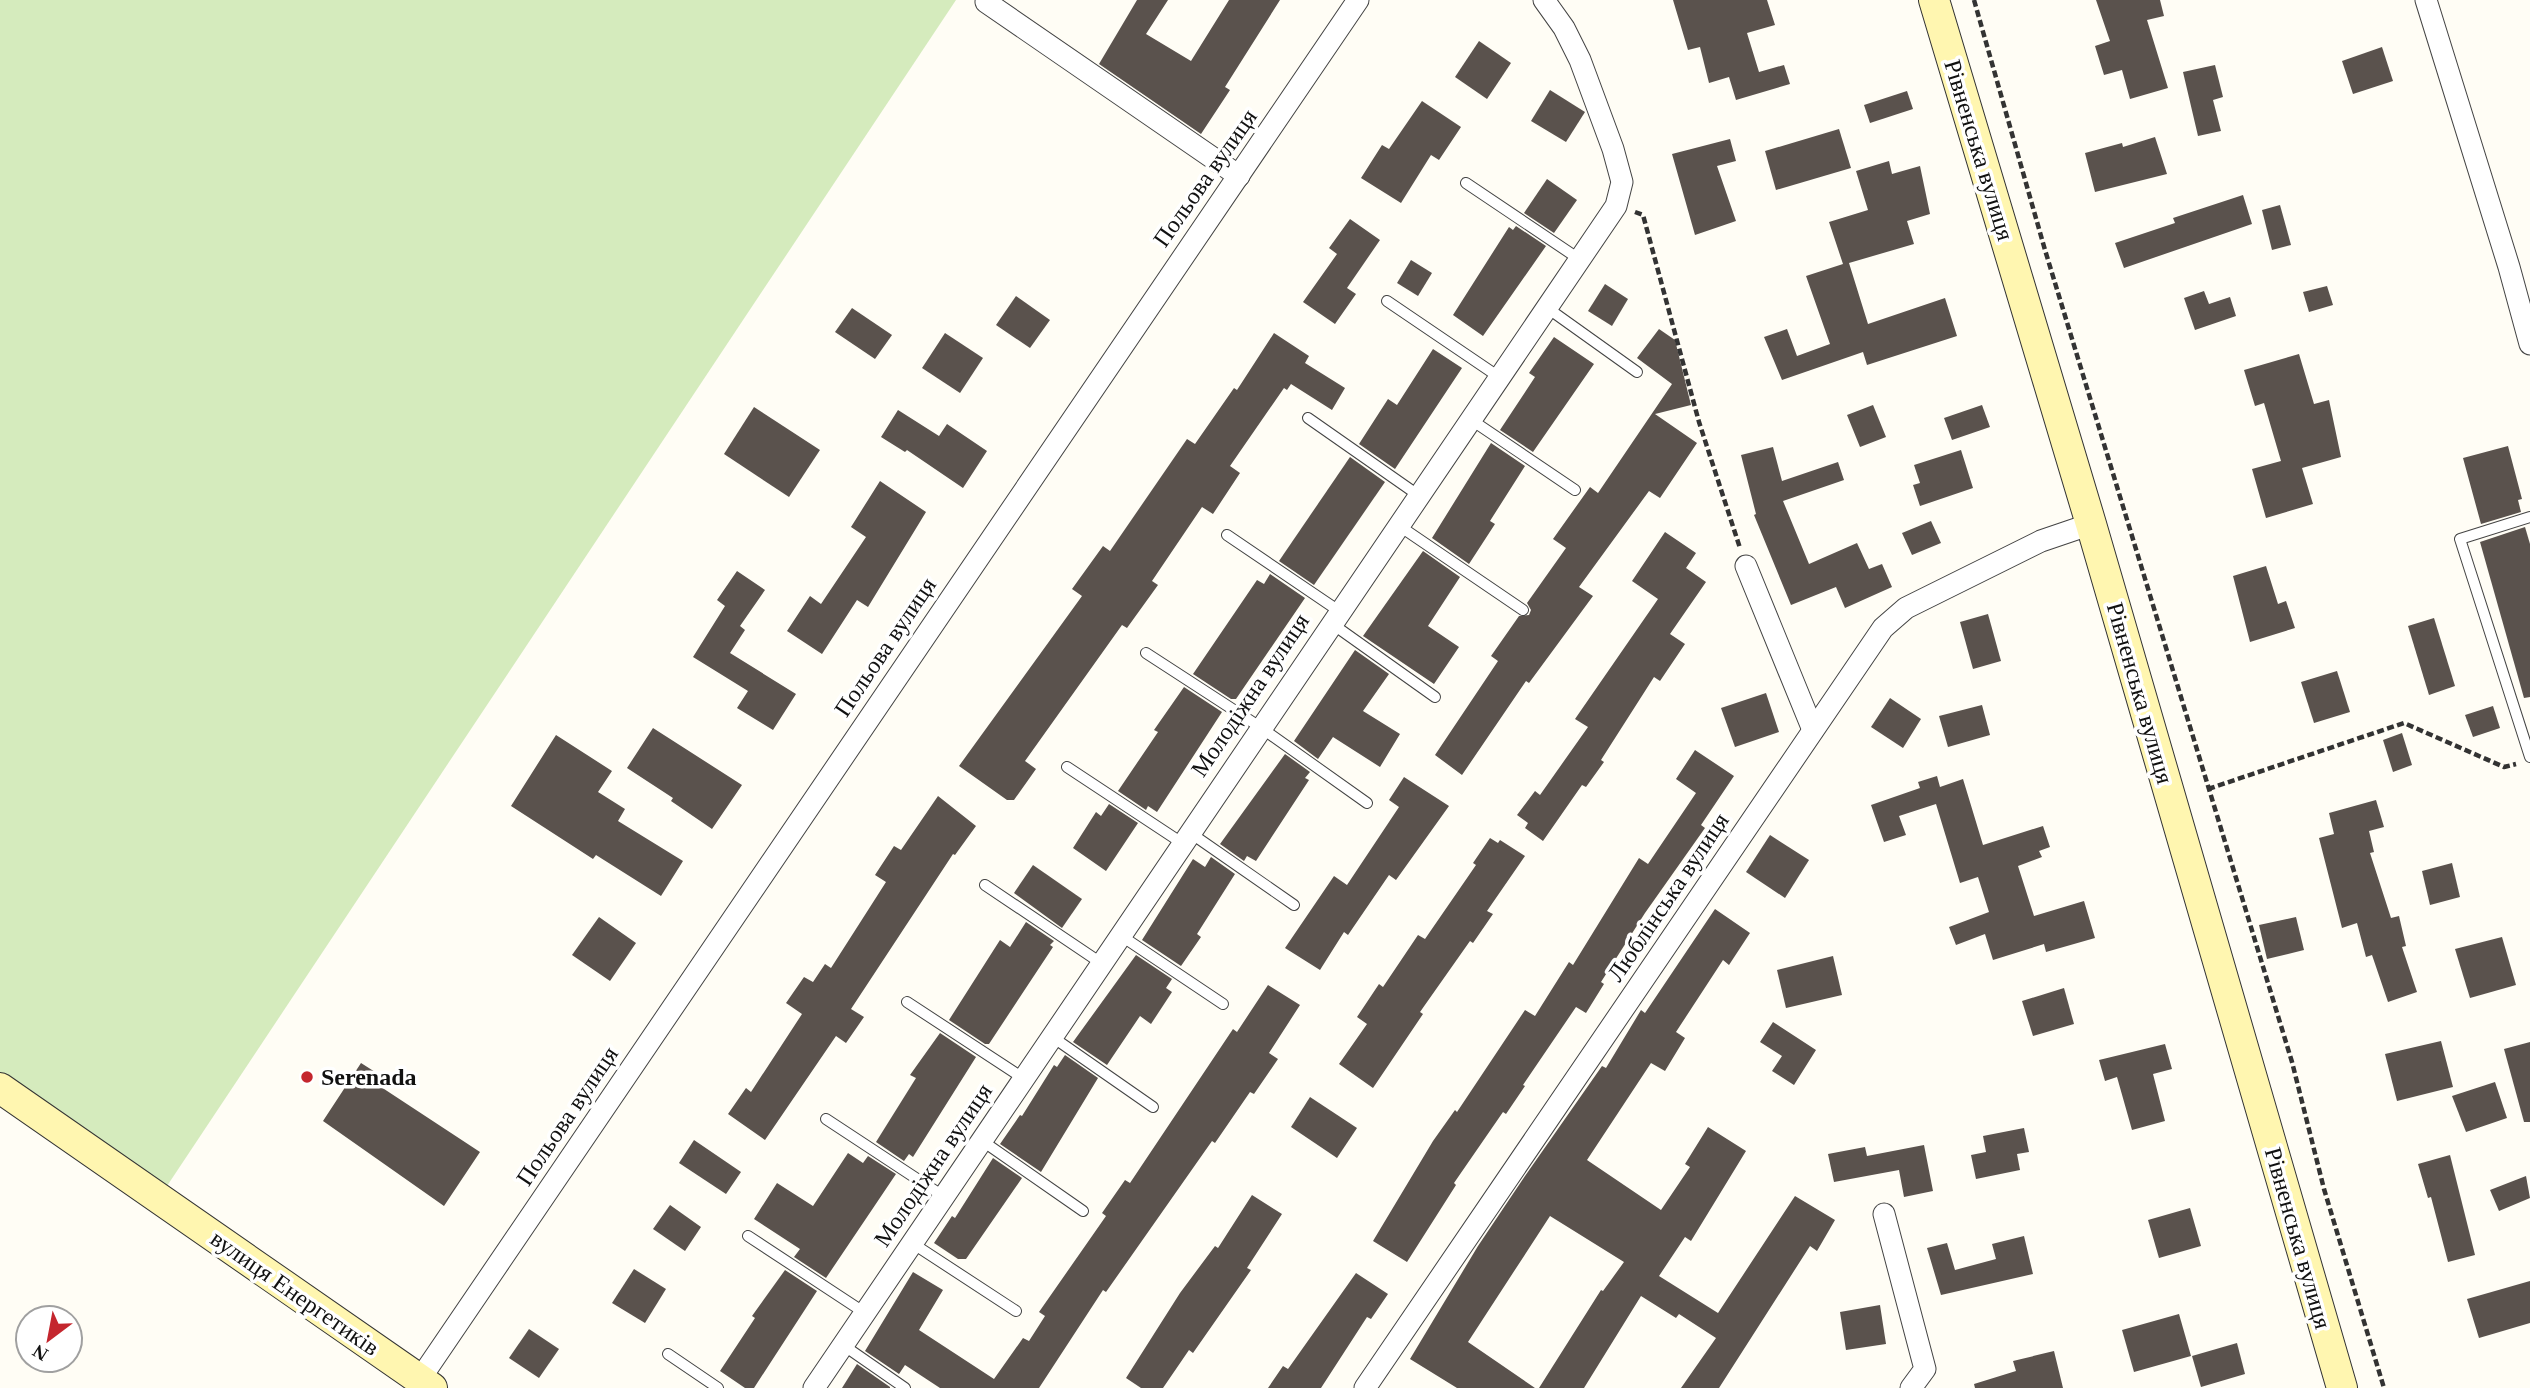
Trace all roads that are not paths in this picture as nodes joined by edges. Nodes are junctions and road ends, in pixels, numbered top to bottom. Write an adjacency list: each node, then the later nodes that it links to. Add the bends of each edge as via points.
1 (1359, 0): 6 (street, Польова вулиця)
2 (2426, 0): 11 (street)
3 (986, 2): 6 (street)
4 (1940, 4): 19 (main road, Рівненська вулиця)
5 (1548, 6): 8 (street, Молодіжна вулиця, via 1580,60 1622,182 1616,206)
6 (1239, 176): 54 (street, Польова вулиця, via 457,1324)
7 (1466, 183): 8 (lane)
8 (1579, 259): 10 (street, Молодіжна вулиця)
9 (1387, 301): 13 (lane)
10 (1546, 307): 12 (lane); 13 (street, Молодіжна вулиця)
11 (2530, 344)
12 (1637, 372)
13 (1499, 377): 15 (street, Молодіжна вулиця)
14 (1308, 418): 17 (lane)
15 (1470, 419): 16 (lane); 17 (street, Молодіжна вулиця)
16 (1575, 490)
17 (1418, 495): 20 (street, Молодіжна вулиця)
18 (2530, 516): 29 (lane, via 2460,539)
19 (2091, 524): 28 (street, Люблінська вулиця, via 2041,541 1906,608 1883,628); 60 (main road, Рівненська вулиця)
20 (1398, 525): 23 (lane); 24 (street, Молодіжна вулиця)
21 (1227, 534): 24 (lane)
22 (1746, 566): 28 (street)
23 (1523, 610)
24 (1335, 617): 26 (lane); 27 (street, Молодіжна вулиця)
25 (1146, 653): 27 (lane)
26 (1435, 697)
27 (1260, 727): 31 (lane); 32 (street, Молодіжна вулиця)
28 (1813, 730): 58 (street, Люблінська вулиця)
29 (2530, 757)
30 (1067, 767): 32 (lane)
31 (1367, 803)
32 (1185, 838): 34 (lane); 35 (street, Молодіжна вулиця)
33 (985, 885): 36 (lane)
34 (1294, 905)
35 (1120, 934): 36 (street, Молодіжна вулиця); 38 (lane)
36 (1101, 963): 39 (street, Молодіжна вулиця)
37 (907, 1002): 40 (lane)
38 (1223, 1004)
39 (1052, 1036): 40 (street, Молодіжна вулиця); 42 (lane)
40 (1023, 1078): 44 (street, Молодіжна вулиця)
41 (0, 1088): 54 (main road, вулиця Енергетиків)
42 (1153, 1107)
43 (826, 1119): 45 (lane)
44 (981, 1140): 45 (street, Молодіжна вулиця); 46 (lane)
45 (943, 1196): 49 (street, Молодіжна вулиця)
46 (1083, 1211)
47 (1884, 1214): 59 (street, via 1925,1368)
48 (748, 1236): 51 (lane)
49 (912, 1243): 50 (lane); 51 (street, Молодіжна вулиця)
50 (1016, 1311)
51 (865, 1313): 52 (street, Молодіжна вулиця)
52 (843, 1345): 56 (street, Молодіжна вулиця); 57 (lane)
53 (668, 1354): 55 (lane)
54 (426, 1384)
55 (718, 1388)
56 (814, 1388)
57 (905, 1388)
58 (1365, 1388)
59 (1911, 1388)
60 (2342, 1388)

